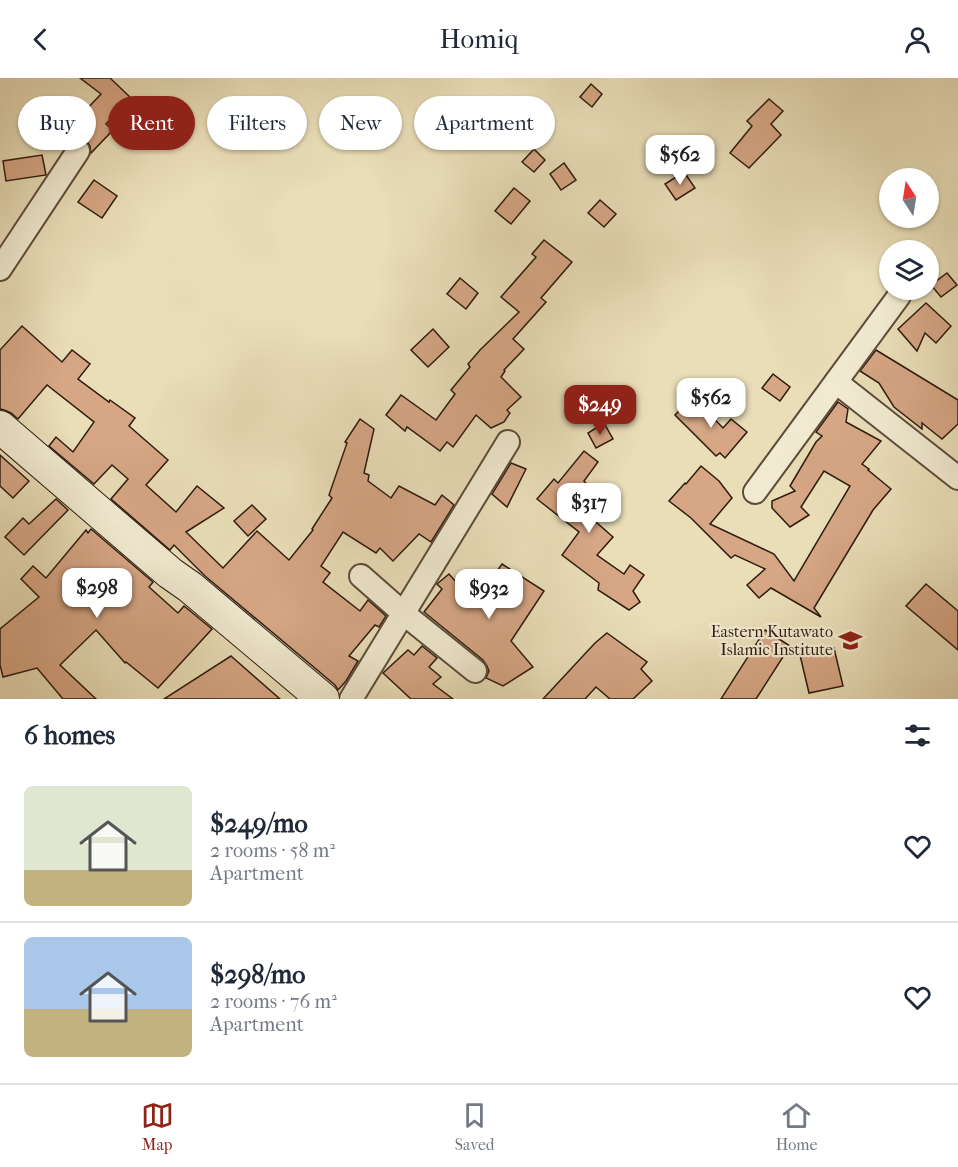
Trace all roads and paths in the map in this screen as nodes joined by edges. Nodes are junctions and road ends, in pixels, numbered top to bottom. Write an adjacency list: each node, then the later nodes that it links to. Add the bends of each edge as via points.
1 (78, 151): 2 (street)
2 (0, 269)
3 (896, 300): 4 (street)
4 (836, 382): 7 (street); 8 (street)
5 (0, 427): 12 (street)
6 (508, 442): 10 (street)
7 (958, 478)
8 (755, 492)
9 (361, 576): 10 (street)
10 (403, 613): 11 (street); 13 (street)
11 (475, 671)
12 (322, 699)
13 (351, 699)

